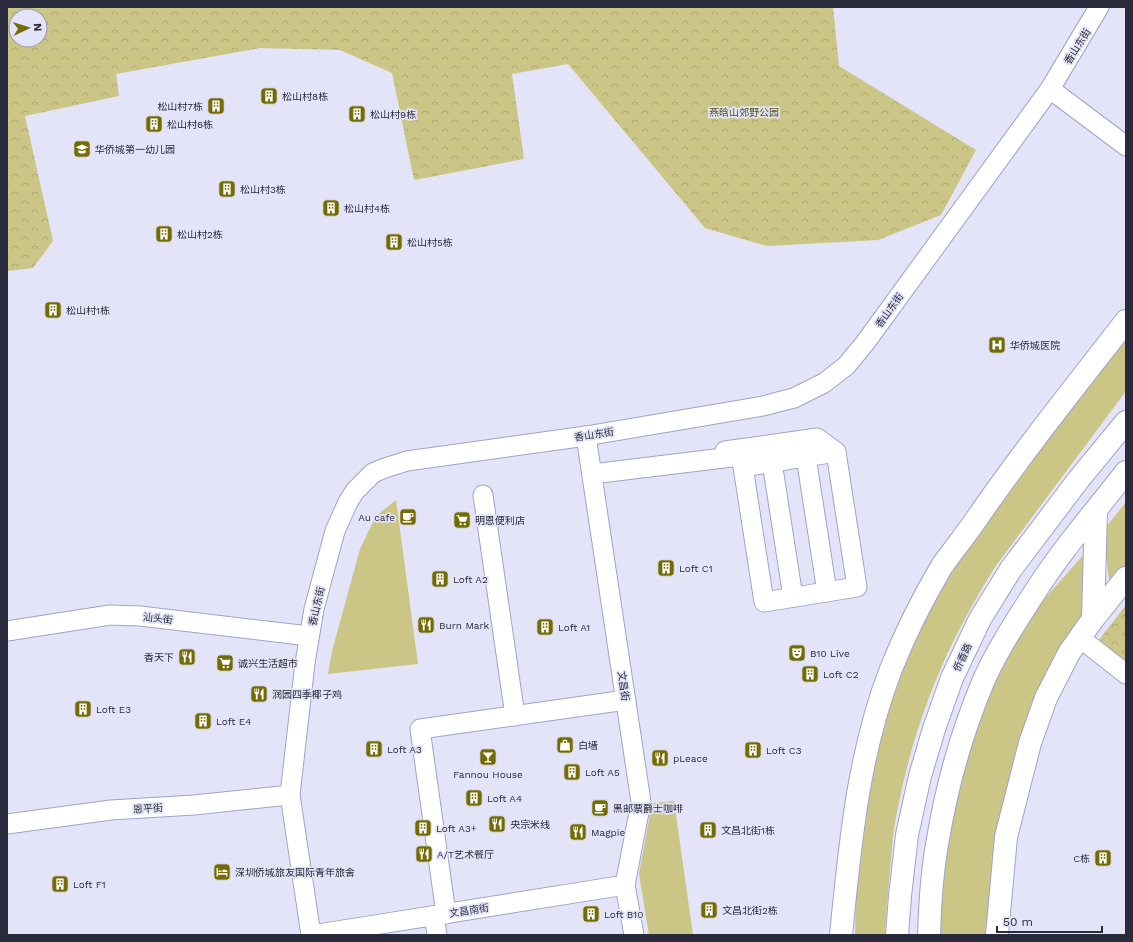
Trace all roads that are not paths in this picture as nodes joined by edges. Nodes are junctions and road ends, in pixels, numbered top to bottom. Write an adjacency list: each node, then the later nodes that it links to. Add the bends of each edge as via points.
1 (1100, 7): 2 (street, 香山东街)
2 (1050, 89): 3 (street); 6 (street, 香山东街, via 865,343 835,375 794,398 763,406)
3 (1126, 146)
4 (1126, 321): 32 (main road, via 1001,483 943,566 916,615 891,669 865,757 850,848)
5 (1126, 422): 33 (main road, 侨香路, via 1011,569 980,619 952,678 920,776 907,835)
6 (586, 436): 11 (street, 文昌街); 20 (street, 香山东街, via 420,459 396,464 374,473 355,491 335,531 319,587)
7 (836, 452): 8 (street); 11 (street, via 817,438); 16 (street, via 857,587)
8 (806, 457): 9 (street); 16 (street)
9 (772, 462): 10 (street); 17 (street)
10 (743, 467): 11 (street, via 740,456); 17 (street, via 764,602)
11 (591, 471): 23 (street, 文昌街)
12 (1126, 472): 14 (main road)
13 (483, 495): 24 (street)
14 (1096, 511): 18 (main road); 34 (main road, via 1033,595 1008,634 984,680 949,785 937,840)
15 (1126, 578): 18 (main road)
16 (827, 592): 17 (street)
17 (793, 597)
18 (1093, 619): 21 (main road)
19 (7, 631): 20 (street, 汕头街, via 110,615 140,616)
20 (309, 636): 25 (street, 香山东街)
21 (1080, 638): 22 (street); 35 (main road, via 1069,653 1046,698 1030,743 1006,837)
22 (1126, 674)
23 (626, 700): 24 (street); 27 (street, 文昌街, via 641,802)
24 (515, 716): 28 (street, via 420,729)
25 (290, 795): 26 (street, 恩平街, via 111,810); 29 (street, 香山东街)
26 (7, 824)
27 (625, 885): 28 (street, 文昌南街); 31 (street, 文昌街)
28 (440, 915): 29 (street, 文昌南街); 30 (street)
29 (311, 935)
30 (437, 935)
31 (634, 935)
32 (841, 935)
33 (897, 935)
34 (928, 935)
35 (996, 935)

